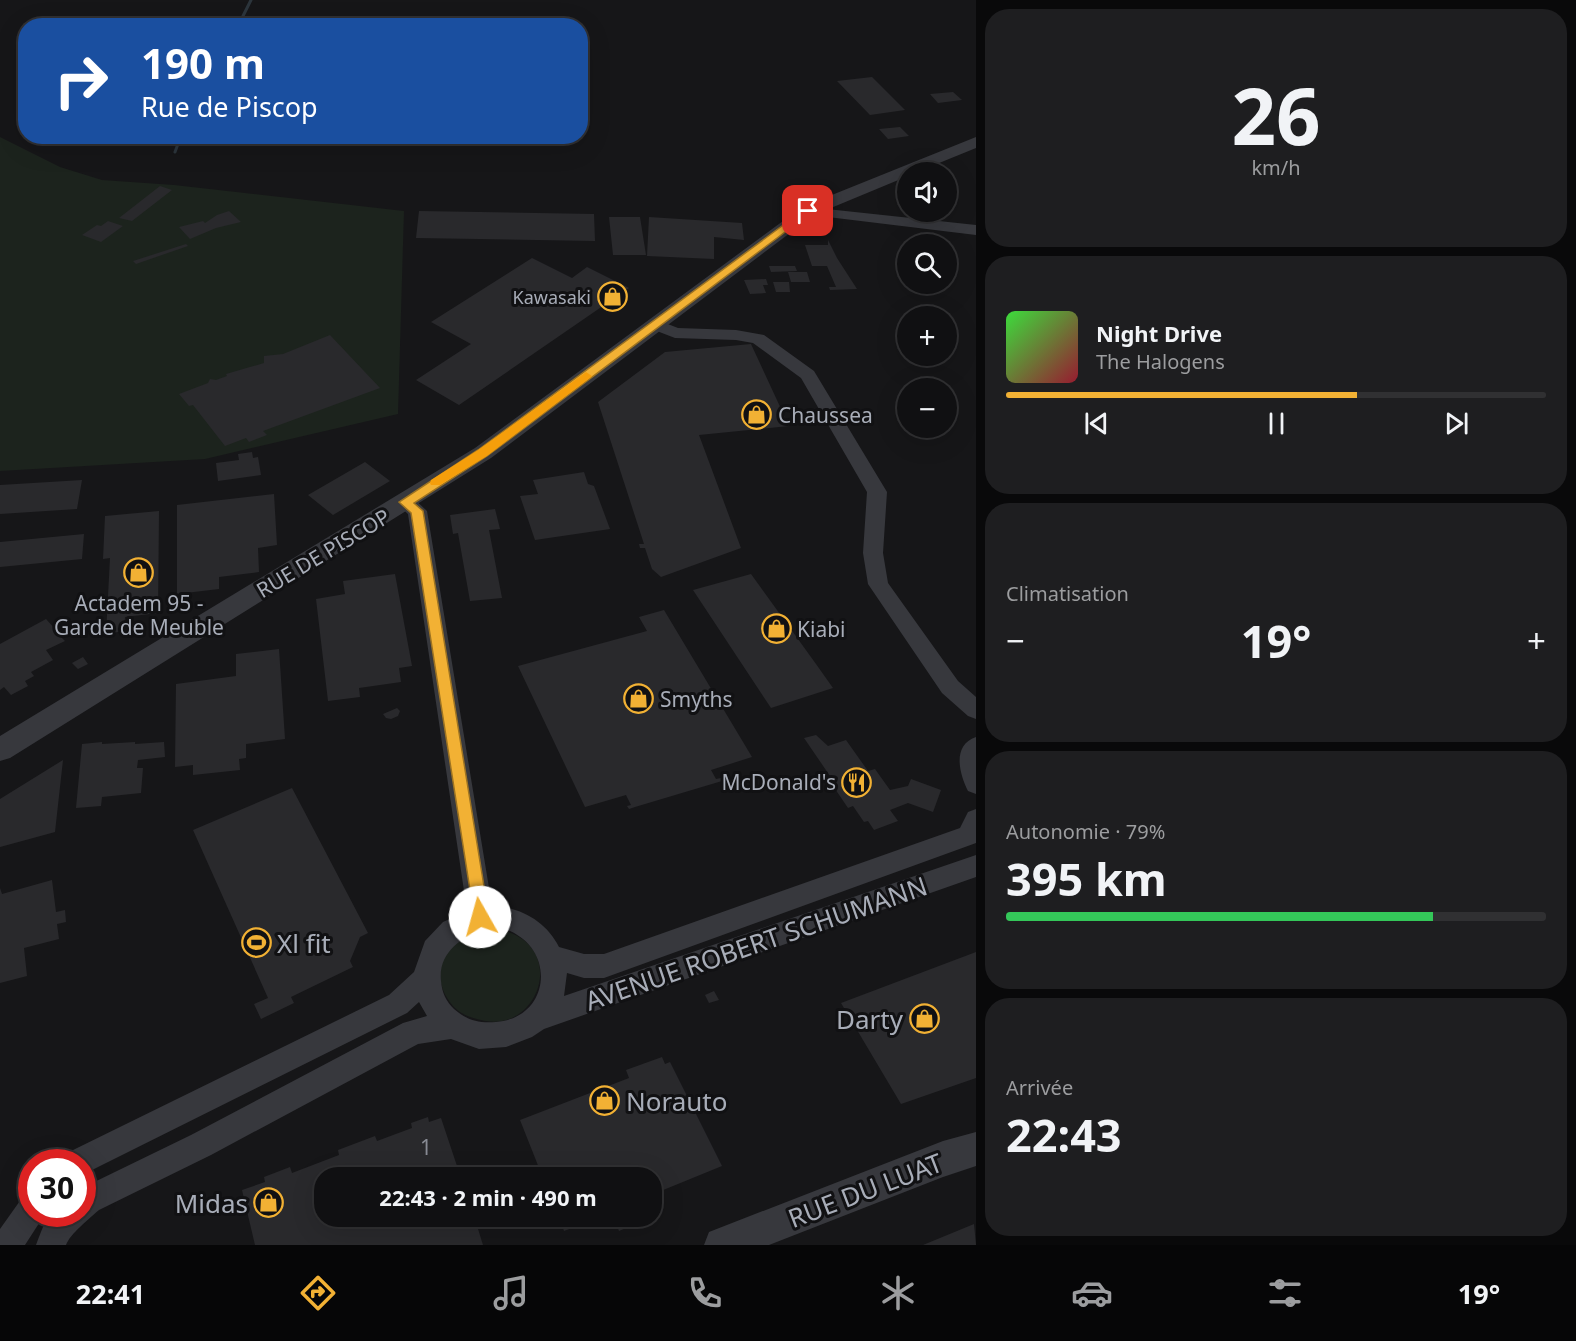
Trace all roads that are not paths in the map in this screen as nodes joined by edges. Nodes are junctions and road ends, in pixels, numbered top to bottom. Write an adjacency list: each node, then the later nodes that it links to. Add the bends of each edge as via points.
1 (976, 142): 2 (street, RUE DE PISCOP)
2 (808, 211): 3 (street); 4 (street, RUE DE PISCOP)
3 (976, 231)
4 (655, 324): 5 (street, RUE DE PISCOP, via 483,453); 6 (street, via 675,333 759,339 808,375 877,492 873,553 878,584 950,687)
5 (405, 502): 8 (street, RUE DE PISCOP); 12 (street, via 417,511)
6 (976, 710)
7 (976, 746): 9 (street, via 971,753 970,769)
8 (0, 750)
9 (976, 784)
10 (976, 819): 13 (street, AVENUE ROBERT SCHUMANN, via 969,835 604,966 584,966)
11 (976, 866): 15 (street, AVENUE ROBERT SCHUMANN)
12 (480, 917): 13 (street, via 515,921 543,942); 14 (street, via 455,927 435,945)
13 (551, 957): 15 (street, via 555,983)
14 (426, 978): 16 (street, via 429,997); 18 (street, via 399,1004)
15 (536, 1019): 16 (street, via 518,1031 497,1036 474,1035)
16 (454, 1026): 19 (street, via 413,1032)
17 (976, 1149): 24 (street, RUE DU LUAT)
18 (96, 1154)
19 (96, 1196)
20 (19, 1227): 22 (street)
21 (59, 1227): 23 (street)
22 (7, 1245)
23 (51, 1245)
24 (722, 1245)

